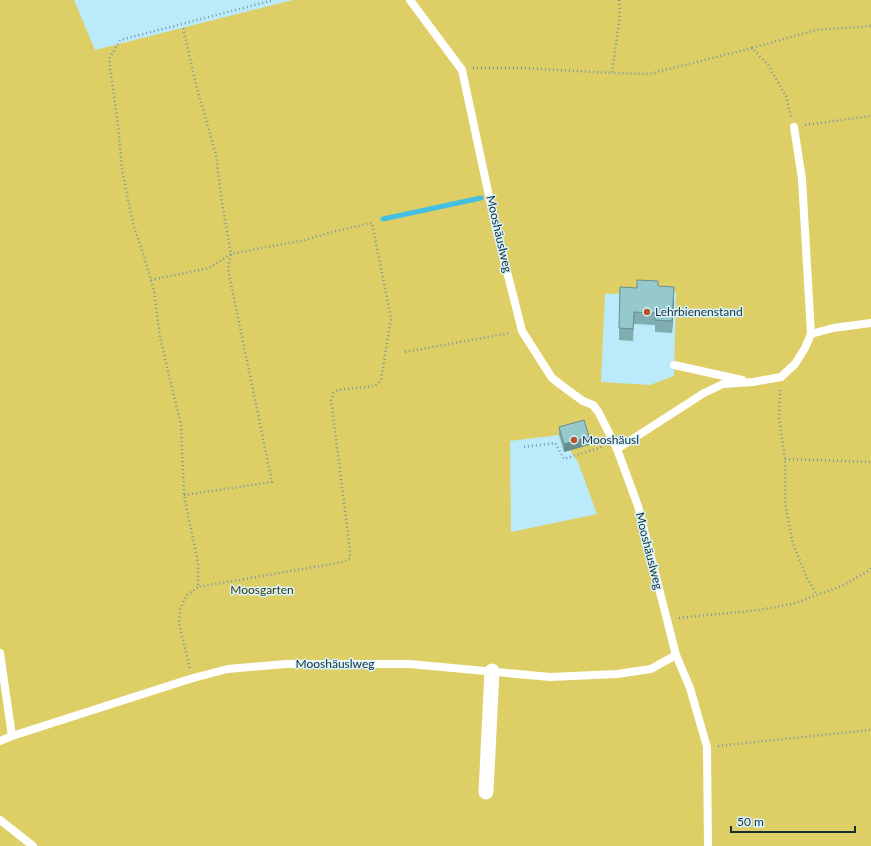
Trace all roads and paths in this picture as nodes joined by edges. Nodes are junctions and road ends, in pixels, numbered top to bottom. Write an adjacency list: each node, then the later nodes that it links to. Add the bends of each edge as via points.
1 (274, 0): 12 (path, via 120,40 109,59 122,169 133,224)
2 (410, 0): 7 (lane, Mooshäuslweg)
3 (619, 0): 8 (path, via 620,15)
4 (871, 26): 6 (path, via 816,30)
5 (183, 28): 11 (path, via 216,155)
6 (752, 48): 8 (path, via 649,74); 10 (path, via 768,65 786,96)
7 (462, 70): 8 (path, via 522,68); 14 (lane, Mooshäuslweg, via 495,224)
8 (612, 73)
9 (871, 116): 10 (path)
10 (794, 127): 15 (lane, via 802,179)
11 (231, 254): 12 (path, via 209,268); 24 (path, via 228,269 272,482); 26 (path, via 305,240 372,223 391,318 381,380 375,386 338,390 333,393 331,400 350,558 343,562)
12 (151, 280): 24 (path, via 160,337 181,426)
13 (871, 323): 15 (lane)
14 (522, 331): 16 (path); 20 (lane, Mooshäuslweg, via 552,378 578,398 593,405)
15 (811, 334): 18 (lane, via 794,364)
16 (405, 352)
17 (674, 365): 19 (lane)
18 (781, 377): 19 (lane); 22 (path, via 779,418)
19 (754, 382): 20 (lane, via 723,384)
20 (616, 446): 21 (path, via 564,459 555,443); 28 (lane, Mooshäuslweg, via 638,506)
21 (524, 447)
22 (785, 459): 23 (path); 27 (path, via 785,503 793,544)
23 (871, 462)
24 (184, 494): 26 (path, via 198,563)
25 (871, 567): 27 (path, via 842,586)
26 (198, 587): 32 (path, via 187,595 180,609 179,624)
27 (817, 595): 28 (path, via 796,603 758,610)
28 (666, 620): 30 (lane, Mooshäuslweg)
29 (0, 653): 34 (lane)
30 (676, 655): 31 (lane, Mooshäuslweg, via 651,669 618,674 550,677); 36 (lane, Mooshäuslweg, via 690,688)
31 (492, 671): 32 (lane, Mooshäuslweg, via 409,664 286,664 228,669); 37 (street)
32 (193, 678): 34 (lane, Mooshäuslweg)
33 (870, 730): 36 (path)
34 (12, 736): 35 (lane, Mooshäuslweg)
35 (0, 741)
36 (708, 747): 40 (lane, Mooshäuslweg)
37 (486, 792)
38 (0, 820): 39 (lane)
39 (33, 846)
40 (708, 846)

